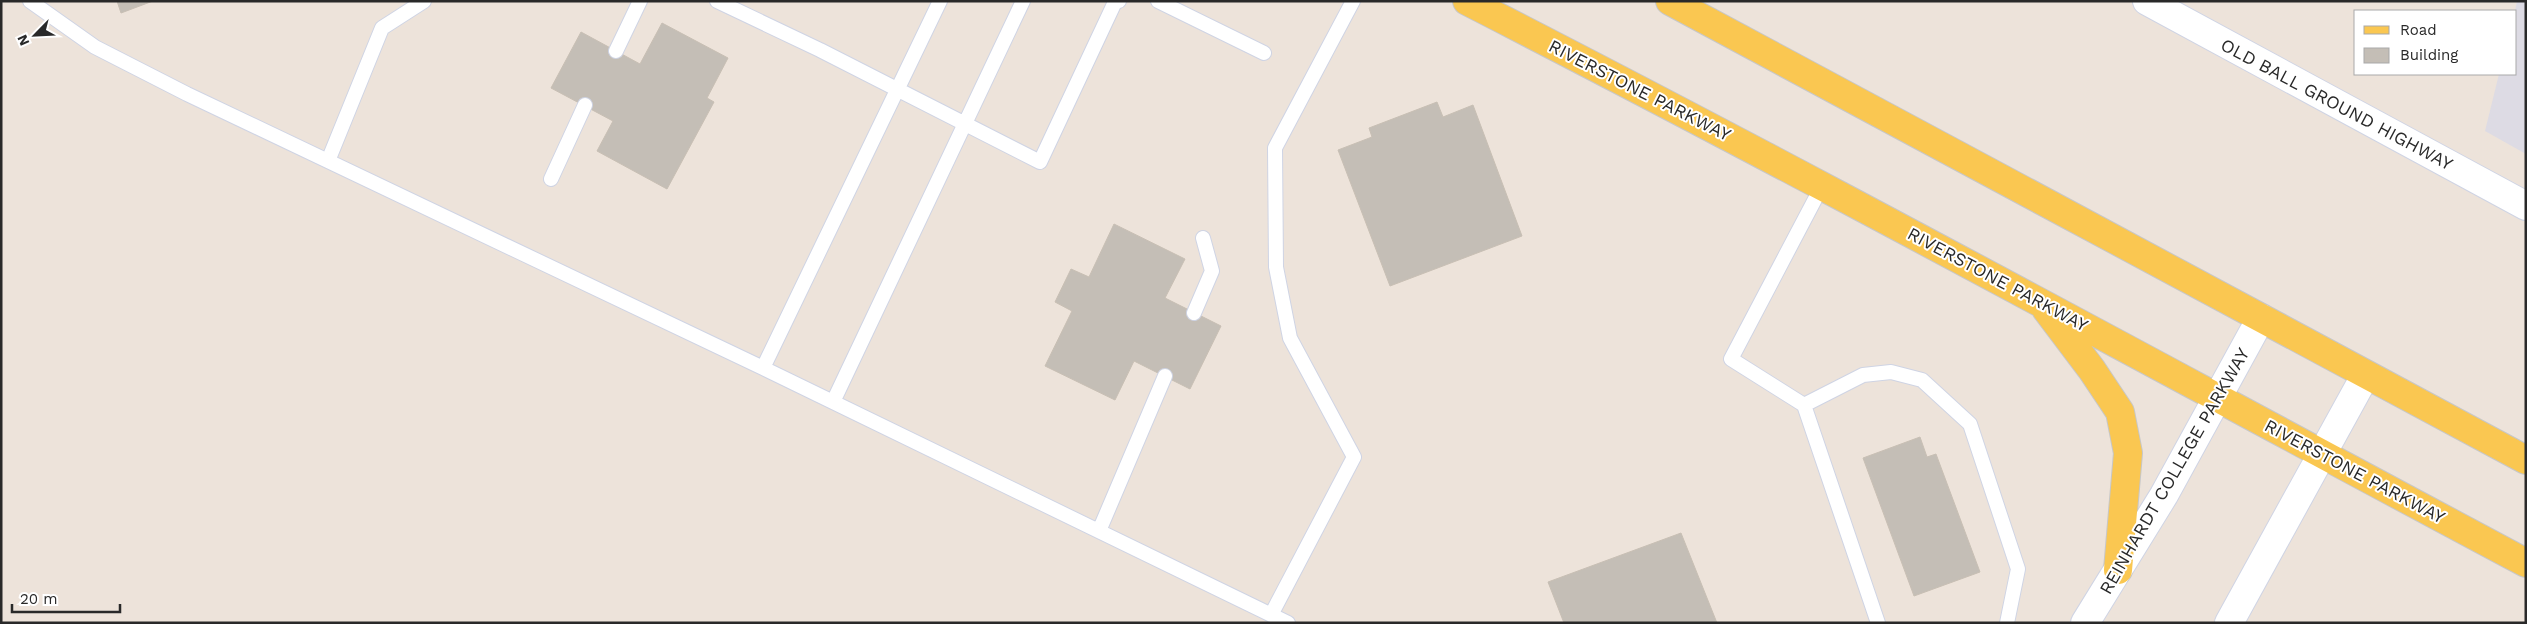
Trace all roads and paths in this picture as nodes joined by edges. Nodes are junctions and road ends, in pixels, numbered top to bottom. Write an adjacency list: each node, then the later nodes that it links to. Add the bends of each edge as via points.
1 (30, 1): 18 (lane, via 95,47)
2 (424, 1): 18 (lane, via 382,28)
3 (640, 1): 13 (lane)
4 (717, 1): 15 (lane)
5 (940, 1): 15 (lane)
6 (1023, 1): 17 (lane)
7 (1119, 1): 17 (lane, via 1115,2 1040,162)
8 (1158, 1): 14 (lane)
9 (1353, 1): 37 (lane, via 1274,148 1276,267 1290,338 1354,457)
10 (1467, 1): 20 (main road, RIVERSTONE PARKWAY)
11 (1670, 1): 25 (main road)
12 (2148, 1): 21 (street, OLD BALL GROUND HIGHWAY)
13 (616, 51)
14 (1264, 53)
15 (898, 89): 17 (lane); 26 (lane)
16 (585, 105): 19 (lane)
17 (965, 124): 30 (lane)
18 (328, 161): 26 (lane)
19 (551, 178)
20 (1822, 186): 23 (main road, RIVERSTONE PARKWAY); 31 (lane, via 1731,359)
21 (2526, 206)
22 (1203, 238): 24 (lane, via 1212,271)
23 (2040, 302): 29 (main road, RIVERSTONE PARKWAY); 36 (main road, via 2120,412 2128,453)
24 (1194, 313)
25 (2261, 318): 28 (main road); 29 (street, REINHARDT COLLEGE PARKWAY)
26 (763, 368): 30 (lane)
27 (1165, 376): 34 (lane)
28 (2365, 376): 32 (street); 33 (main road)
29 (2219, 397): 32 (main road, RIVERSTONE PARKWAY); 36 (street, REINHARDT COLLEGE PARKWAY)
30 (833, 402): 34 (lane)
31 (1804, 405): 39 (lane); 40 (lane, via 1863,375 1891,372 1922,380 1970,424 2018,569)
32 (2323, 454): 35 (main road, RIVERSTONE PARKWAY); 42 (street)
33 (2526, 460)
34 (1099, 531): 37 (lane)
35 (2526, 562)
36 (2118, 570): 41 (street, REINHARDT COLLEGE PARKWAY)
37 (1271, 615): 38 (lane)
38 (1288, 623)
39 (1878, 623)
40 (2007, 623)
41 (2085, 623)
42 (2229, 623)

